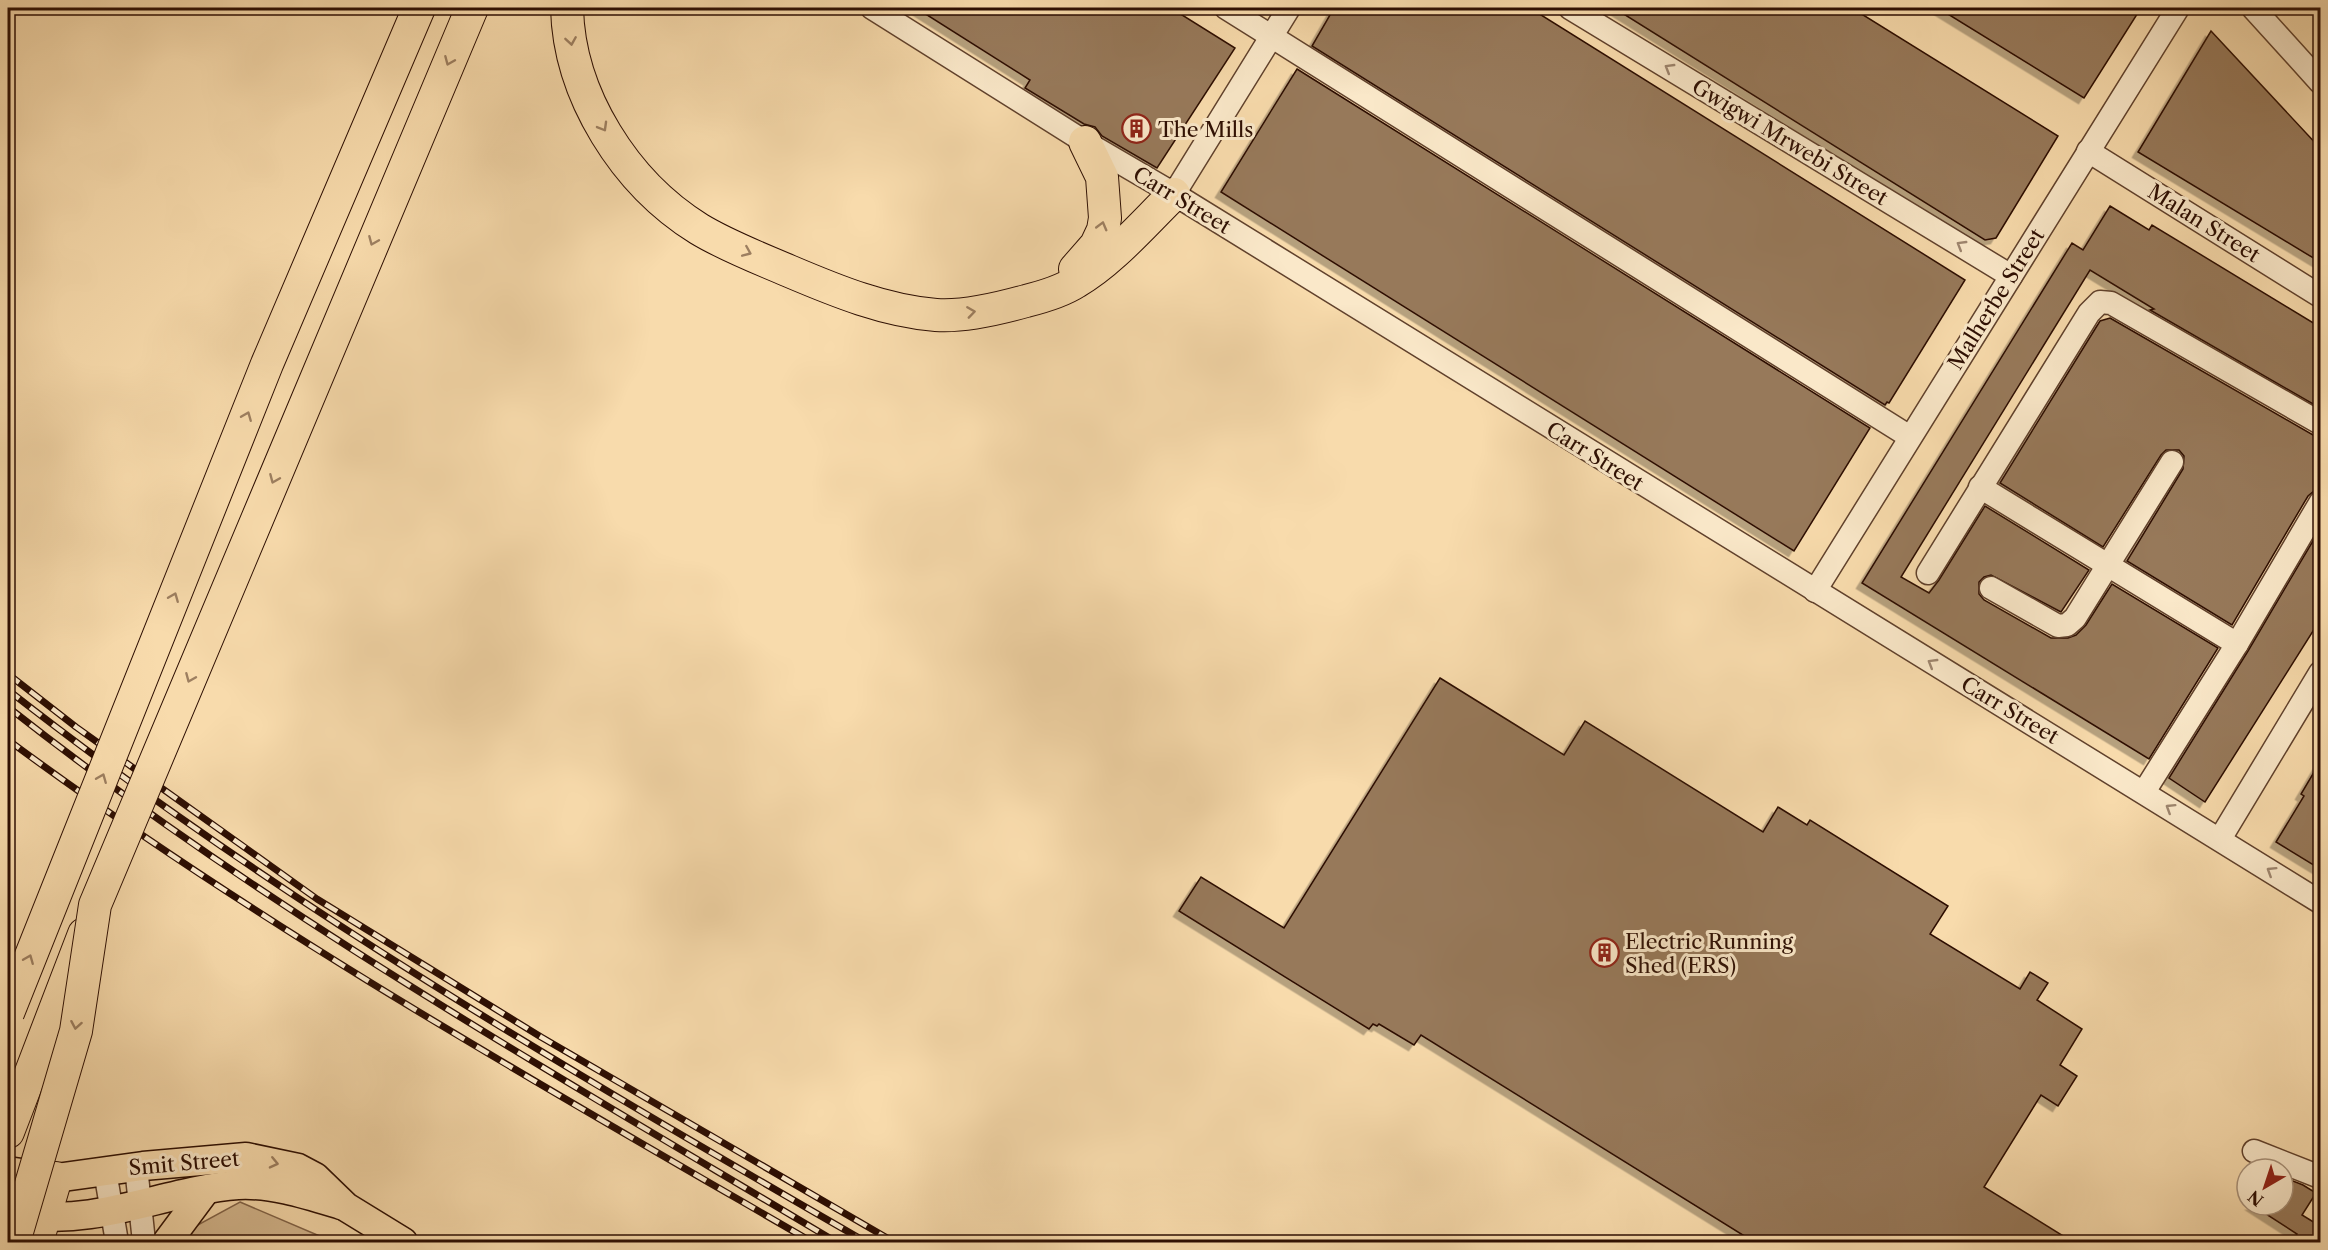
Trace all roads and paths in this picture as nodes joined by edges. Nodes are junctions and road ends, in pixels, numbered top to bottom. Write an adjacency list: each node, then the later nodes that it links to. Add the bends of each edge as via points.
1 (419, 8): 33 (highway, one-way to 1, bridge, via 263,375)
2 (472, 8): 32 (highway, one-way to 32, bridge)
3 (567, 8): 16 (highway, one-way to 16, via 572,48 590,103 603,128 642,182 671,210 700,230 825,286 878,304 939,315 997,308)
4 (872, 8): 12 (street, Carr Street)
5 (1226, 8): 10 (street)
6 (1289, 8): 10 (street)
7 (1570, 8): 15 (street, Gwigwi Mrwebi Street, one-way to 7)
8 (2178, 8): 13 (street, Malherbe Street)
9 (2253, 8): 11 (street)
10 (1272, 35): 14 (street); 19 (street)
11 (2320, 82)
12 (1085, 142): 14 (street, Carr Street); 16 (highway, one-way to 12, via 1103,230 1102,177)
13 (2088, 151): 15 (street, Malherbe Street); 17 (street, Malan Street)
14 (1174, 194): 16 (highway, via 1095,269); 26 (street, Carr Street)
15 (2011, 276): 19 (street, Malherbe Street)
16 (1057, 290)
17 (2320, 296)
18 (2320, 423): 21 (street, via 2111,303 2100,302 2089,313)
19 (1910, 437): 26 (street, Malherbe Street)
20 (2172, 462): 23 (street)
21 (1980, 488): 23 (street); 24 (street)
22 (2320, 503): 27 (street)
23 (2109, 566): 25 (street, via 2067,625 2058,626); 27 (street)
24 (1928, 573)
25 (1991, 588)
26 (1815, 591): 29 (street, Carr Street, one-way to 26)
27 (2236, 644): 29 (street)
28 (2320, 673): 30 (street)
29 (2144, 792): 30 (street, Carr Street, one-way to 29)
30 (2224, 832): 31 (street, Carr Street, one-way to 30)
31 (2320, 902)
32 (95, 905): 34 (highway, bridge); 47 (highway, one-way to 47, bridge, via 76,1031)
33 (8, 1013)
34 (8, 1132)
35 (2254, 1151): 39 (street)
36 (135, 1167): 38 (main road, Smit Street); 42 (street); 43 (main road, Smit Street, one-way to 43, via 246,1157 298,1168 315,1177)
37 (8, 1171): 40 (main road, Smit Street)
38 (105, 1171): 40 (main road, Smit Street); 44 (street)
39 (2320, 1177)
40 (56, 1178): 46 (highway)
41 (205, 1191): 42 (main road, Smit Street); 43 (main road, Smit Street, via 238,1185 275,1188); 50 (main road)
42 (140, 1204): 44 (main road, Smit Street); 49 (street)
43 (346, 1207): 51 (main road, Smit Street)
44 (111, 1209): 46 (main road, Smit Street); 48 (street)
45 (8, 1210): 46 (main road, Smit Street)
46 (41, 1230)
47 (14, 1242)
48 (117, 1242)
49 (144, 1242)
50 (167, 1242)
51 (403, 1242)

